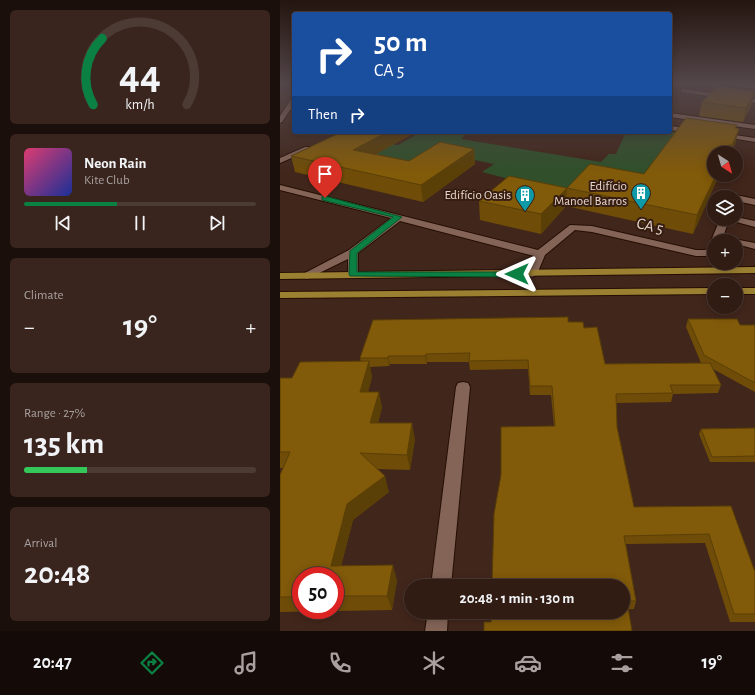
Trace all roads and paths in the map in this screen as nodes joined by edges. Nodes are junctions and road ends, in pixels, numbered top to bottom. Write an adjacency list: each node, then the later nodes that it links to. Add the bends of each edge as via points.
1 (672, 115): 2 (street)
2 (755, 127)
3 (672, 128): 4 (street)
4 (701, 132)
5 (716, 134): 6 (street)
6 (755, 140)
7 (316, 145): 8 (street)
8 (280, 161)
9 (280, 187): 12 (street)
10 (743, 199): 11 (street)
11 (755, 202)
12 (399, 217): 17 (street); 19 (street)
13 (743, 221): 14 (street)
14 (755, 224)
15 (743, 243): 16 (street)
16 (755, 246)
17 (353, 252): 21 (street); 24 (street)
18 (707, 253): 19 (street, CA 5, via 696,253 577,226)
19 (540, 254): 22 (street, CA 5)
20 (755, 270): 22 (main road)
21 (353, 274): 22 (main road); 24 (main road)
22 (532, 274)
23 (280, 276): 24 (main road)
24 (307, 276)
25 (707, 290): 28 (main road)
26 (743, 290): 27 (main road)
27 (755, 291)
28 (280, 295)
29 (463, 387): 30 (street)
30 (442, 579)
31 (437, 619): 32 (street)
32 (436, 631)

